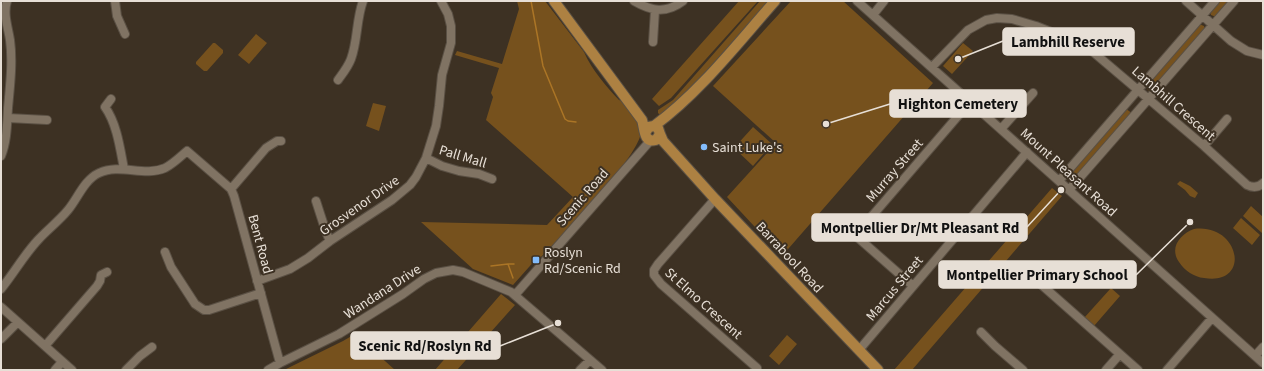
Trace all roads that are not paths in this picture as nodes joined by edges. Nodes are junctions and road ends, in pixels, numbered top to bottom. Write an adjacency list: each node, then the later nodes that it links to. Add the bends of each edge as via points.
1 (7, 1): 28 (street, via 5,9 11,58)
2 (115, 1): 18 (street, via 117,16)
3 (363, 1): 22 (street, via 351,60)
4 (440, 1): 37 (street, Grosvenor Drive, via 448,14 452,35 442,75 436,126)
5 (554, 1): 32 (main road, Barrabool Road)
6 (634, 1): 14 (street)
7 (683, 1): 14 (street, via 673,7)
8 (775, 1): 32 (main road, Scenic Road)
9 (858, 1): 15 (street, Mount Pleasant Road)
10 (884, 1): 15 (street)
11 (1186, 1): 16 (street)
12 (1215, 1): 16 (street)
13 (1234, 1): 17 (street)
14 (655, 10): 19 (street)
15 (873, 15): 21 (street, Mount Pleasant Road)
16 (1202, 16): 17 (street); 23 (street)
17 (1213, 25): 20 (street, via 1239,47); 26 (street)
18 (125, 34)
19 (653, 42)
20 (1263, 55)
21 (932, 67): 23 (street, Lambhill Crescent, via 968,30 986,20 1012,18 1086,46); 27 (street, Mount Pleasant Road)
22 (338, 80)
23 (1138, 90): 26 (street, Lambhill Crescent); 40 (street)
24 (1033, 93): 31 (street)
25 (111, 99): 38 (street, via 101,105 112,119)
26 (1149, 99): 34 (street, Lambhill Crescent); 43 (street)
27 (970, 102): 31 (street, Mount Pleasant Road); 51 (street, Murray Street, via 856,236)
28 (8, 118): 29 (street); 36 (street)
29 (47, 120)
30 (1227, 120): 34 (street)
31 (1001, 129): 35 (street, Mount Pleasant Road)
32 (652, 134): 44 (main road, Barrabool Road, via 663,141); 54 (street, Scenic Road, via 639,154)
33 (281, 141): 42 (street, via 276,141 266,148)
34 (1204, 146): 41 (street, Lambhill Crescent, via 1247,185 1257,187)
35 (1026, 152): 40 (street, Mount Pleasant Road); 51 (street, Marcus Street)
36 (1, 156)
37 (426, 158): 39 (street, Pall Mall, via 442,166); 46 (street, Grosvenor Drive, via 413,181 402,192)
38 (124, 169): 42 (street, Bent Road, via 161,169 172,164 187,151); 52 (street, via 100,173 86,183 69,209 38,240)
39 (492, 179)
40 (1059, 181): 43 (street, Mount Pleasant Road)
41 (1263, 184)
42 (231, 189): 50 (street, Bent Road)
43 (1069, 190): 56 (street, Mount Pleasant Road)
44 (715, 199): 63 (main road, Barrabool Road); 70 (street, St Elmo Crescent, via 658,264 654,275)
45 (316, 201): 46 (street)
46 (330, 241): 50 (street, Grosvenor Drive, via 290,269)
47 (165, 252): 53 (street, via 170,267 195,304 204,310)
48 (101, 273): 60 (street, via 97,286)
49 (1036, 280): 64 (street)
50 (258, 281): 53 (street, Bent Road)
51 (912, 286): 63 (street, Marcus Street)
52 (1, 289)
53 (261, 293): 68 (street, Bent Road)
54 (515, 295): 66 (street, Wandana Drive); 68 (street, Wandana Drive, via 463,272 436,272 339,334)
55 (1, 307): 57 (street)
56 (1212, 318): 65 (street, Mount Pleasant Road); 81 (street)
57 (18, 322): 59 (street); 60 (street)
58 (981, 332): 78 (street)
59 (1, 339)
60 (44, 346): 67 (street)
61 (152, 347): 73 (street)
62 (1263, 347): 65 (street)
63 (858, 350): 77 (main road, Barrabool Road)
64 (1120, 354): 79 (street); 80 (street)
65 (1255, 356): 69 (street, Mount Pleasant Road)
66 (590, 360): 75 (street); 76 (street, Wandana Drive)
67 (62, 362): 71 (street); 72 (street)
68 (280, 363): 74 (street, Wandana Drive)
69 (1263, 363)
70 (757, 368)
71 (55, 370)
72 (72, 370)
73 (126, 370)
74 (268, 370)
75 (580, 370)
76 (602, 370)
77 (878, 370)
78 (1023, 370)
79 (1106, 370)
80 (1138, 370)
81 (1167, 370)

